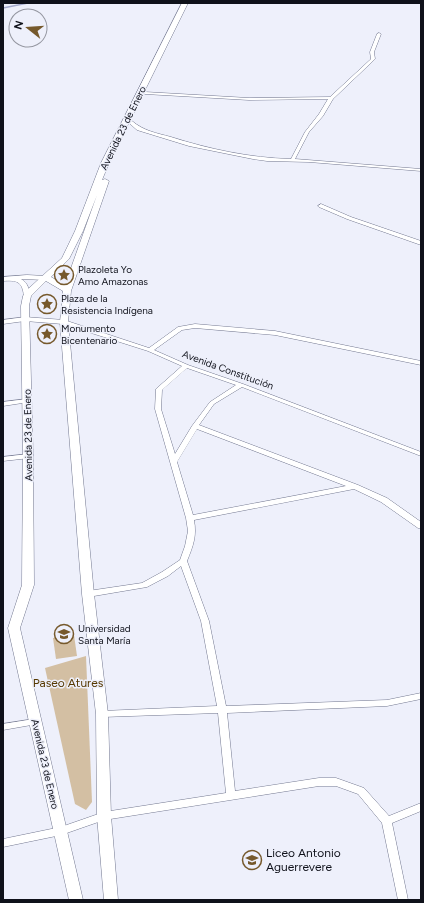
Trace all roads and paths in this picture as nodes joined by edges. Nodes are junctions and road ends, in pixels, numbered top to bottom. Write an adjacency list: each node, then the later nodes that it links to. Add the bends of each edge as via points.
1 (185, 3): 12 (main road, Avenida 23 de Enero, via 108,156 79,231 65,259)
2 (190, 3): 4 (main road, Avenida 23 de Enero)
3 (379, 34): 5 (street, via 372,52 373,58)
4 (145, 93): 5 (street, via 249,99); 6 (main road, Avenida 23 de Enero)
5 (331, 98): 7 (street, via 321,115 306,132)
6 (130, 122): 7 (street, via 139,129 191,145 253,158); 15 (main road, Avenida 23 de Enero)
7 (292, 161): 8 (street, via 309,160)
8 (421, 170)
9 (321, 206): 10 (street)
10 (421, 243)
11 (14, 278): 12 (street); 13 (street); 16 (street, via 24,283)
12 (46, 278): 14 (main road, Avenida 23 de Enero); 15 (main road)
13 (3, 279)
14 (35, 288): 15 (main road, via 45,283); 16 (main road, Avenida 23 de Enero)
15 (62, 288): 19 (main road, Avenida 23 de Enero)
16 (27, 296): 17 (main road, Avenida 23 de Enero, via 24,306)
17 (25, 319): 18 (street, Avenida Constitución); 19 (street, Avenida Constitución); 24 (main road, Avenida 23 de Enero)
18 (3, 322)
19 (64, 322): 20 (street, Avenida Constitución); 35 (main road, Avenida 23 de Enero)
20 (150, 350): 21 (street, via 180,328 195,326 275,334); 22 (street, Avenida Constitución)
21 (421, 362)
22 (186, 366): 23 (street, Avenida Constitución); 30 (street, via 158,389 158,409)
23 (241, 385): 26 (street, via 212,403); 27 (street, Avenida Constitución)
24 (27, 401): 25 (street); 28 (main road, Avenida 23 de Enero)
25 (3, 404)
26 (195, 426): 30 (street); 31 (street)
27 (421, 454)
28 (28, 456): 29 (street); 39 (main road, Avenida 23 de Enero, via 28,586 14,628)
29 (3, 459)
30 (173, 462): 32 (street)
31 (355, 487): 32 (street); 33 (street, via 384,500)
32 (190, 518): 34 (street, via 190,546)
33 (421, 526)
34 (183, 561): 35 (street, via 144,585); 37 (street, via 205,621)
35 (88, 594): 38 (main road, Avenida 23 de Enero)
36 (421, 696): 37 (street, via 387,703)
37 (222, 710): 38 (street); 41 (street)
38 (102, 714): 43 (main road, Avenida 23 de Enero)
39 (34, 722): 40 (street); 45 (main road, Avenida 23 de Enero)
40 (3, 727)
41 (231, 796): 43 (street); 44 (street, via 319,782 336,782 361,791)
42 (421, 807): 44 (street)
43 (104, 816): 45 (street); 48 (main road, Avenida 23 de Enero)
44 (387, 821): 49 (street)
45 (60, 831): 46 (street); 47 (main road, Avenida 23 de Enero)
46 (3, 843)
47 (76, 900)
48 (111, 900)
49 (403, 900)

